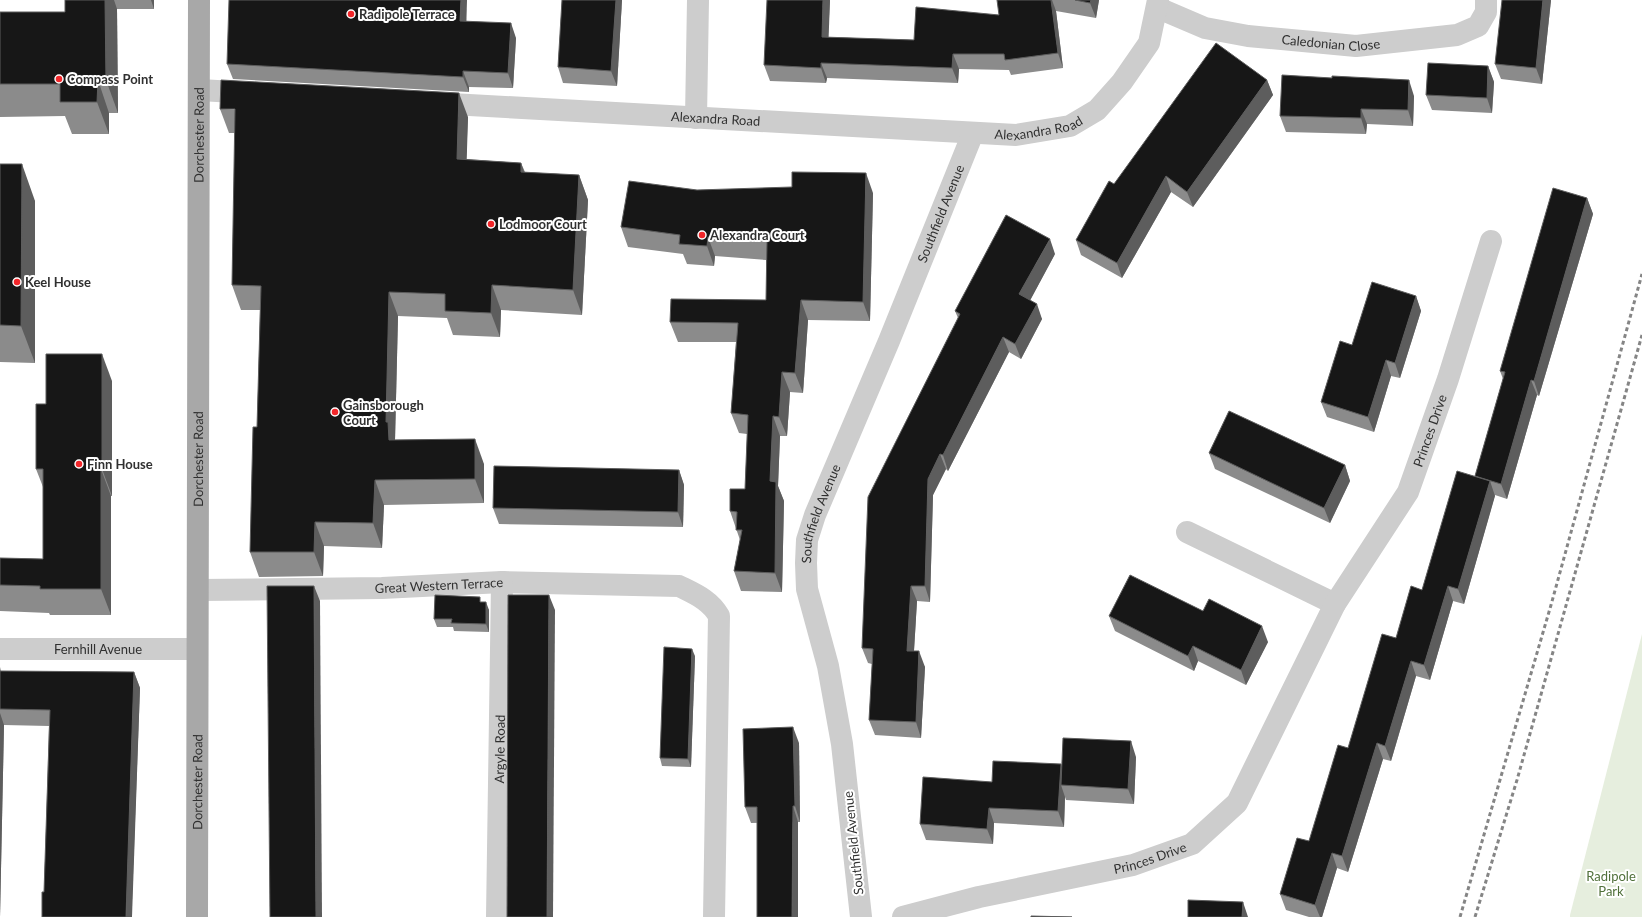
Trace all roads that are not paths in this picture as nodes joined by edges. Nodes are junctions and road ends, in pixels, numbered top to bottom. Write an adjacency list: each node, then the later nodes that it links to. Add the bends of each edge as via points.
1 (199, 0): 5 (main road, Dorchester Road)
2 (698, 0): 8 (street)
3 (1486, 0): 4 (street, Caledonian Close, via 1486,12 1478,26 1457,35 1356,46 1212,30)
4 (1158, 4): 9 (street, Alexandra Road, via 1149,43 1122,82 1097,110 1070,126 1016,135)
5 (200, 90): 6 (street); 13 (main road, Dorchester Road)
6 (270, 94)
7 (416, 102): 8 (street, Alexandra Road)
8 (696, 118): 9 (street, Alexandra Road)
9 (972, 133): 20 (street, Southfield Avenue, via 807,540 808,589 828,666 842,744)
10 (1491, 241): 14 (street, Princes Drive, via 1450,372 1408,492)
11 (1188, 532): 14 (street)
12 (502, 582): 13 (street, Great Western Terrace, via 382,588); 18 (street, Argyle Road); 19 (street, Great Western Terrace, via 679,586 713,606 719,616)
13 (199, 590): 16 (main road, Dorchester Road)
14 (1335, 604): 21 (street, Princes Drive, via 1237,803 1192,844 1134,865 979,897)
15 (0, 649): 16 (street, Fernhill Avenue)
16 (197, 649): 17 (main road, Dorchester Road)
17 (198, 917)
18 (497, 917)
19 (714, 917)
20 (861, 917)
21 (903, 917)

